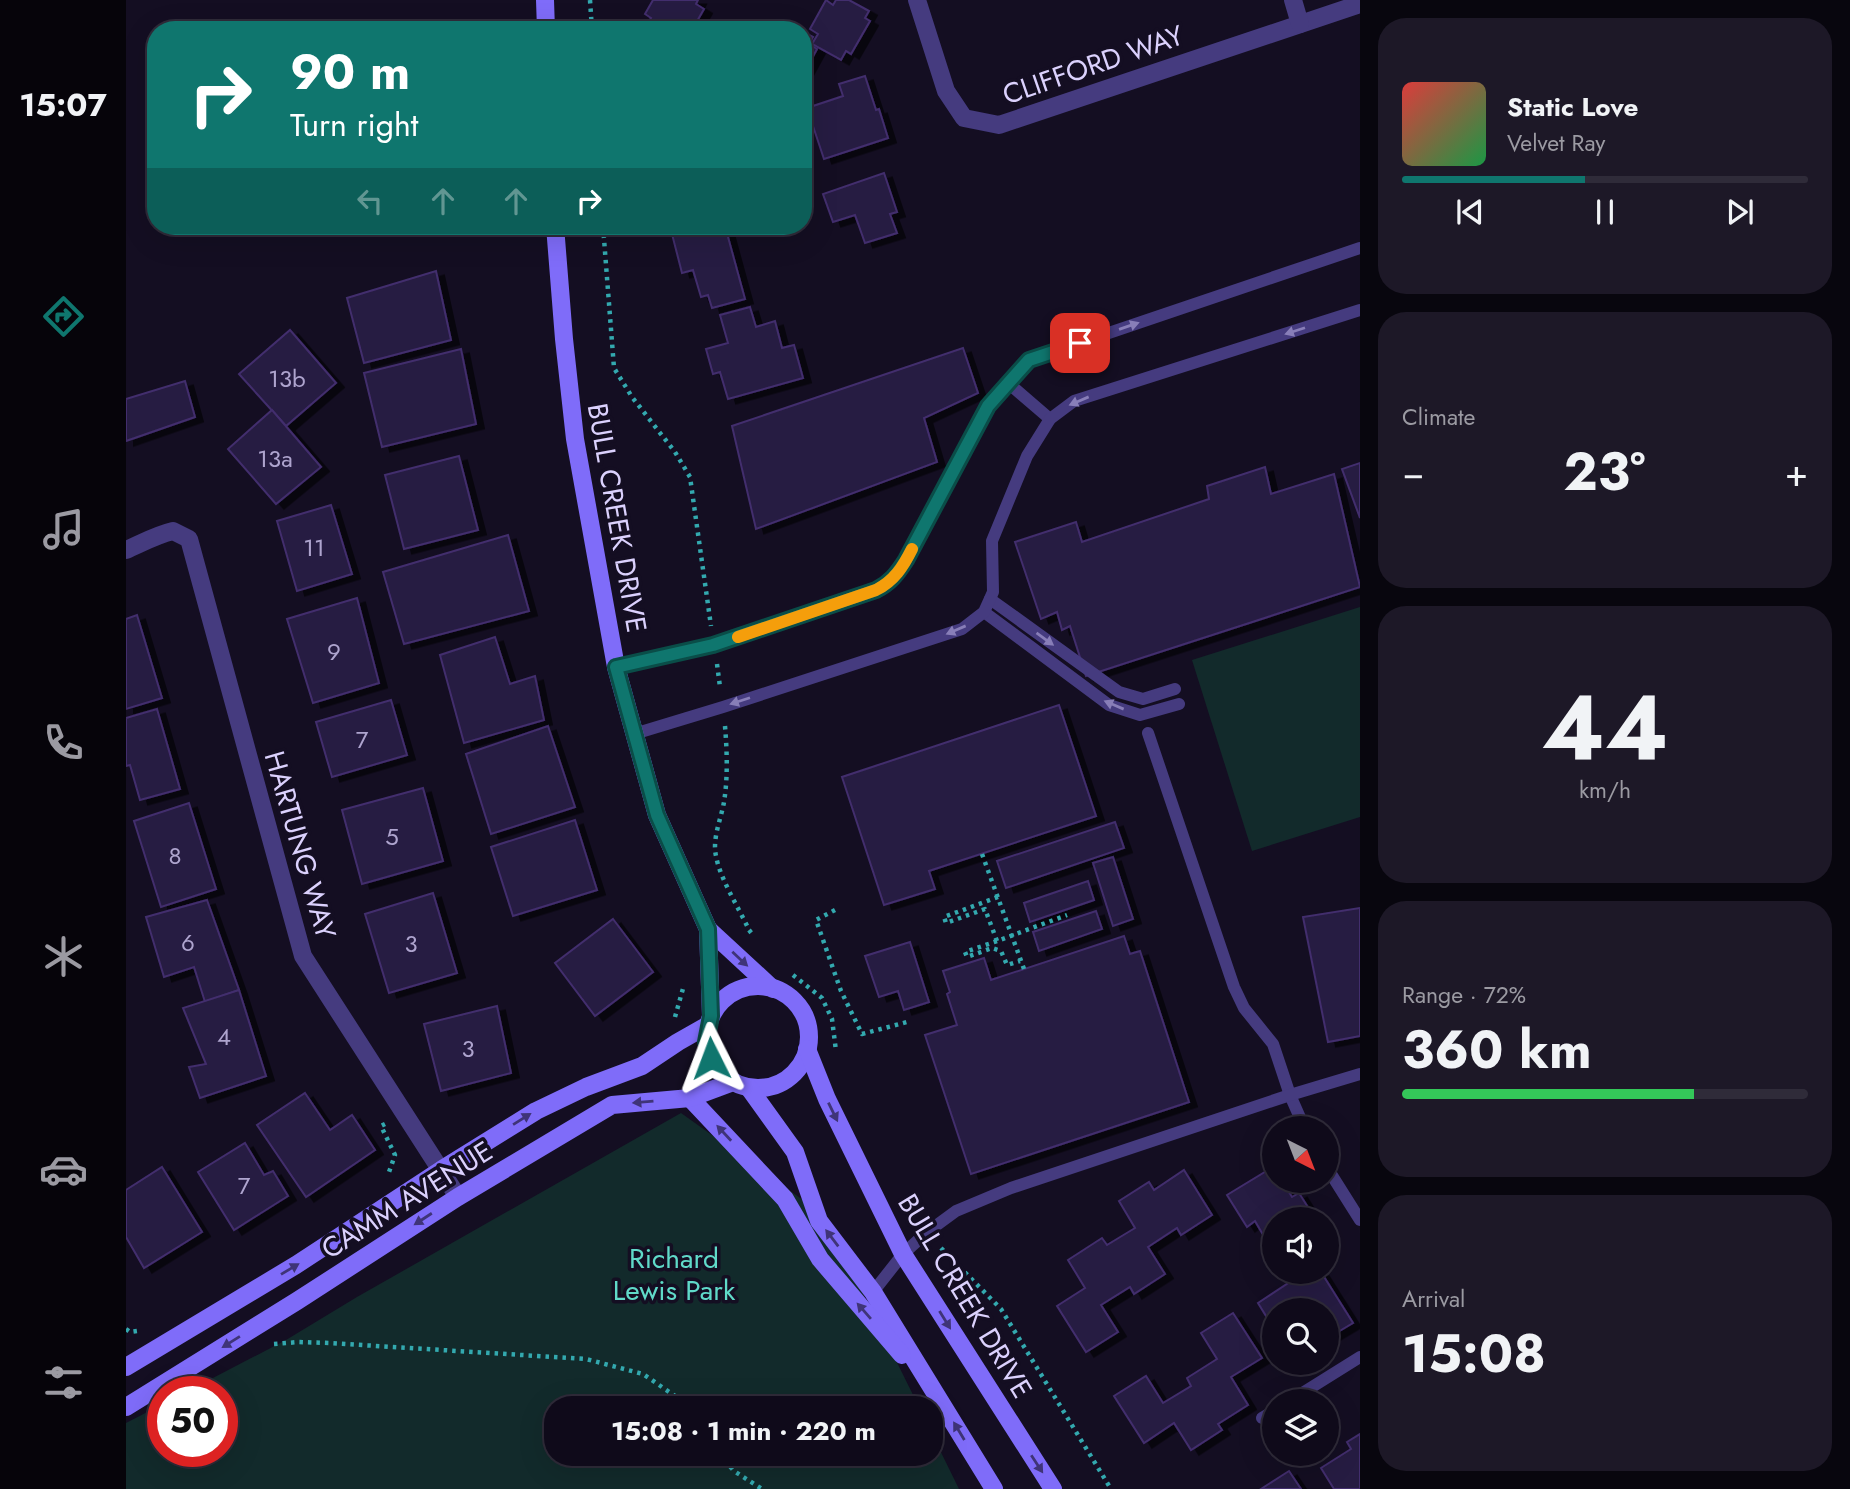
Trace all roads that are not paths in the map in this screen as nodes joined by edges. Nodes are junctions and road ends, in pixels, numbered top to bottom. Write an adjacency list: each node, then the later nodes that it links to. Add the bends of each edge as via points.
1 (545, 0): 5 (main road)
2 (918, 0): 6 (street, CLIFFORD WAY, via 946,91 964,118 999,125)
3 (1293, 0): 6 (street)
4 (1360, 4): 6 (street, CLIFFORD WAY)
5 (546, 21)
6 (1300, 23)
7 (556, 235): 15 (main road, BULL CREEK DRIVE, via 575,439)
8 (1360, 248): 10 (lane, one-way to 8, via 1029,360)
9 (1360, 310): 11 (lane, one-way to 11, via 1074,401)
10 (1007, 382): 11 (lane); 15 (lane, via 988,406 906,560 886,586 713,645)
11 (1050, 419): 13 (lane, via 1027,456 992,541)
12 (126, 550): 29 (street, HARTUNG WAY, via 173,531 189,540 303,956)
13 (990, 599): 14 (lane); 16 (lane, one-way to 16, via 1119,692 1143,699)
14 (984, 612): 17 (lane, one-way to 14, via 1140,715 1109,705); 19 (lane, one-way to 19, via 962,629)
15 (616, 667): 19 (main road, BULL CREEK DRIVE)
16 (1175, 689)
17 (1179, 704)
18 (1148, 733): 26 (lane, via 1234,987 1244,1008 1273,1044)
19 (634, 734): 20 (main road, BULL CREEK DRIVE, via 657,815)
20 (708, 929): 21 (main road, BULL CREEK DRIVE, one-way to 21); 22 (main road, BULL CREEK DRIVE)
21 (773, 989): 22 (main road, via 758,986 730,995); 23 (main road, BULL CREEK DRIVE, via 798,1006 805,1019)
22 (710, 1021): 25 (main road, BULL CREEK DRIVE, via 706,1042 711,1058 720,1072); 29 (main road, CAMM AVENUE, one-way to 22, via 536,1111 642,1066)
23 (807, 1049): 25 (main road, via 802,1063 779,1083 764,1088); 33 (main road, BULL CREEK DRIVE, one-way to 33)
24 (1360, 1074): 26 (lane)
25 (741, 1085): 27 (main road, CAMM AVENUE); 34 (main road, BULL CREEK DRIVE, one-way to 25, via 819,1221 795,1152)
26 (1290, 1095): 28 (lane); 33 (lane, via 956,1210)
27 (690, 1098): 31 (main road, CAMM AVENUE, one-way to 31, via 612,1105); 38 (main road, one-way to 27, via 820,1259 785,1199)
28 (1299, 1116)
29 (441, 1170): 31 (street, HARTUNG WAY); 36 (main road, CAMM AVENUE, one-way to 29, via 296,1265)
30 (1339, 1187): 32 (lane)
31 (458, 1197): 40 (main road, CAMM AVENUE, one-way to 40, via 297,1301)
32 (1360, 1220)
33 (903, 1254): 34 (lane); 43 (main road, BULL CREEK DRIVE, one-way to 43)
34 (873, 1292): 39 (main road, BULL CREEK DRIVE)
35 (1360, 1357): 37 (lane)
36 (126, 1367)
37 (1309, 1389)
38 (937, 1396)
39 (938, 1396)
40 (128, 1401)
41 (943, 1405): 42 (main road, BULL CREEK DRIVE, one-way to 41)
42 (995, 1489)
43 (1053, 1489)

